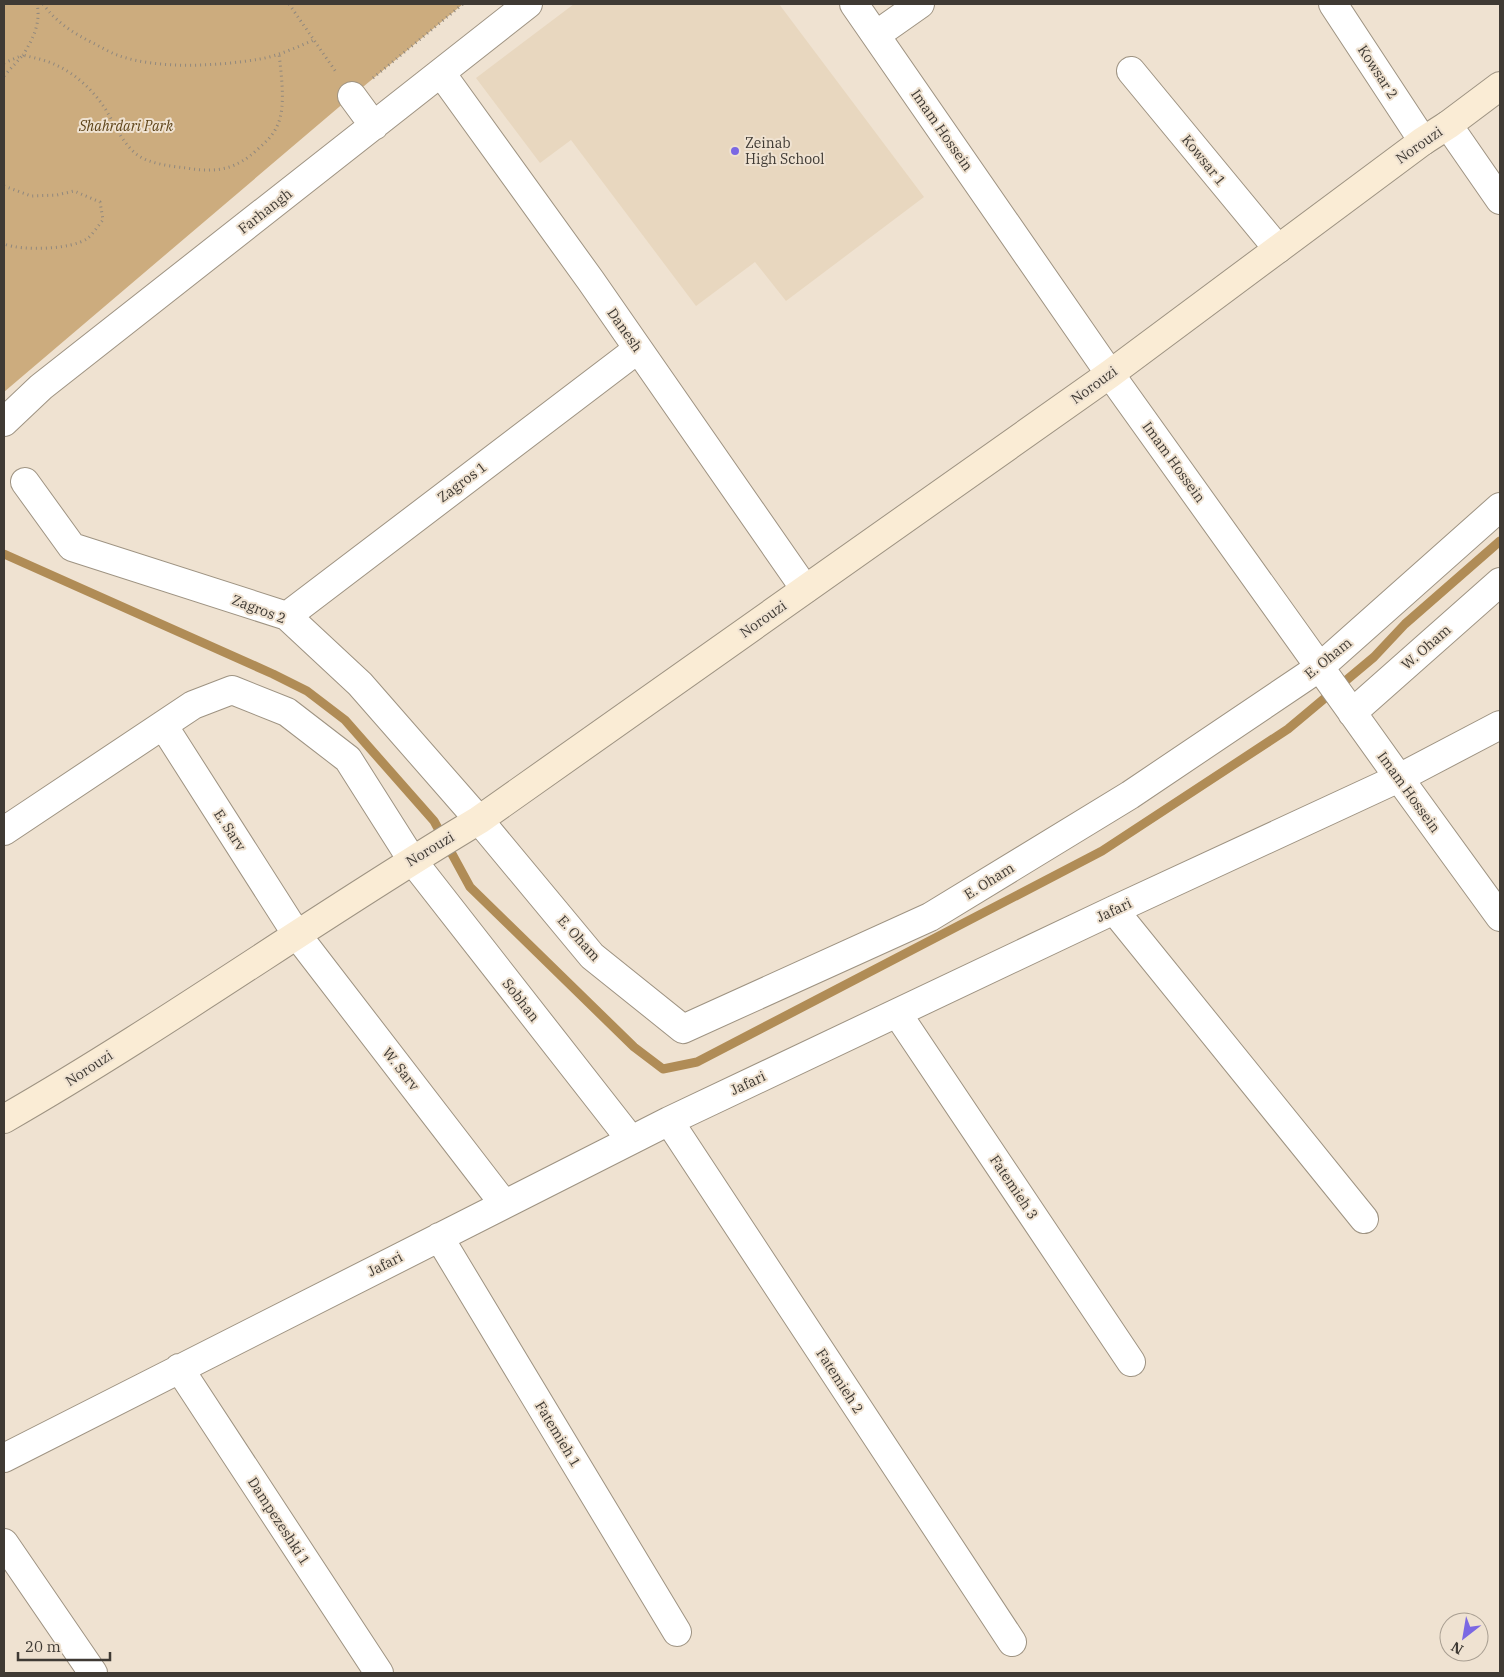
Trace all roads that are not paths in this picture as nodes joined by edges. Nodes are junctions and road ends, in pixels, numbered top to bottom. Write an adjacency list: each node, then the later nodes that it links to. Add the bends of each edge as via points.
1 (528, 4): 7 (street, Farhangh)
2 (854, 4): 5 (street, Imam Hossein)
3 (920, 4): 5 (street)
4 (1333, 4): 12 (street, Kowsar 2)
5 (876, 35): 16 (street, Imam Hossein)
6 (1131, 71): 14 (street, Kowsar 1)
7 (441, 73): 11 (street, Farhangh); 15 (street, Danesh)
8 (1500, 86): 10 (main road, Norouzi)
9 (352, 96): 11 (street)
10 (1448, 125): 12 (main road, Norouzi); 13 (street)
11 (374, 126): 17 (street, Farhangh, via 41,387)
12 (1423, 141): 14 (main road, Norouzi)
13 (1500, 200)
14 (1278, 249): 16 (main road, Norouzi)
15 (638, 349): 21 (street, Danesh); 22 (street, Zagros 1)
16 (1110, 374): 21 (main road, Norouzi); 23 (street, Imam Hossein)
17 (4, 422)
18 (25, 482): 22 (street, Zagros 2, via 72,547)
19 (1500, 507): 23 (street, E. Oham)
20 (1500, 582): 24 (street, W. Oham)
21 (805, 589): 28 (main road, Norouzi)
22 (287, 616): 28 (street, Zagros 2, via 360,684)
23 (1320, 667): 24 (street, Imam Hossein); 28 (street, E. Oham, via 1130,794 930,917 683,1030 592,956)
24 (1352, 712): 27 (street, Imam Hossein)
25 (163, 725): 29 (street, Sobhan); 30 (street, Sobhan, via 193,705 232,690 287,712 348,759); 33 (street, E. Sarv)
26 (1500, 725): 27 (street, Jafari)
27 (1399, 778): 31 (street, Jafari); 32 (street, Imam Hossein)
28 (479, 820): 30 (main road, Norouzi)
29 (4, 831)
30 (412, 860): 33 (main road, Norouzi); 37 (street, Sobhan)
31 (1114, 910): 34 (street, Jafari); 39 (street)
32 (1500, 916)
33 (297, 935): 35 (main road, Norouzi, via 65,1084); 38 (street, W. Sarv)
34 (897, 1012): 36 (street, Jafari); 41 (street, Fatemieh 3)
35 (4, 1119)
36 (669, 1121): 37 (street, Jafari); 46 (street, Fatemieh 2)
37 (631, 1140): 38 (street, Jafari)
38 (504, 1204): 40 (street, Jafari)
39 (1364, 1219)
40 (439, 1237): 42 (street, Jafari); 45 (street, Fatemieh 1)
41 (1131, 1362)
42 (179, 1368): 43 (street, Jafari); 48 (street, Dampezeshki 1)
43 (4, 1458)
44 (4, 1542): 47 (street)
45 (677, 1632)
46 (1012, 1642)
47 (93, 1673)
48 (378, 1673)

